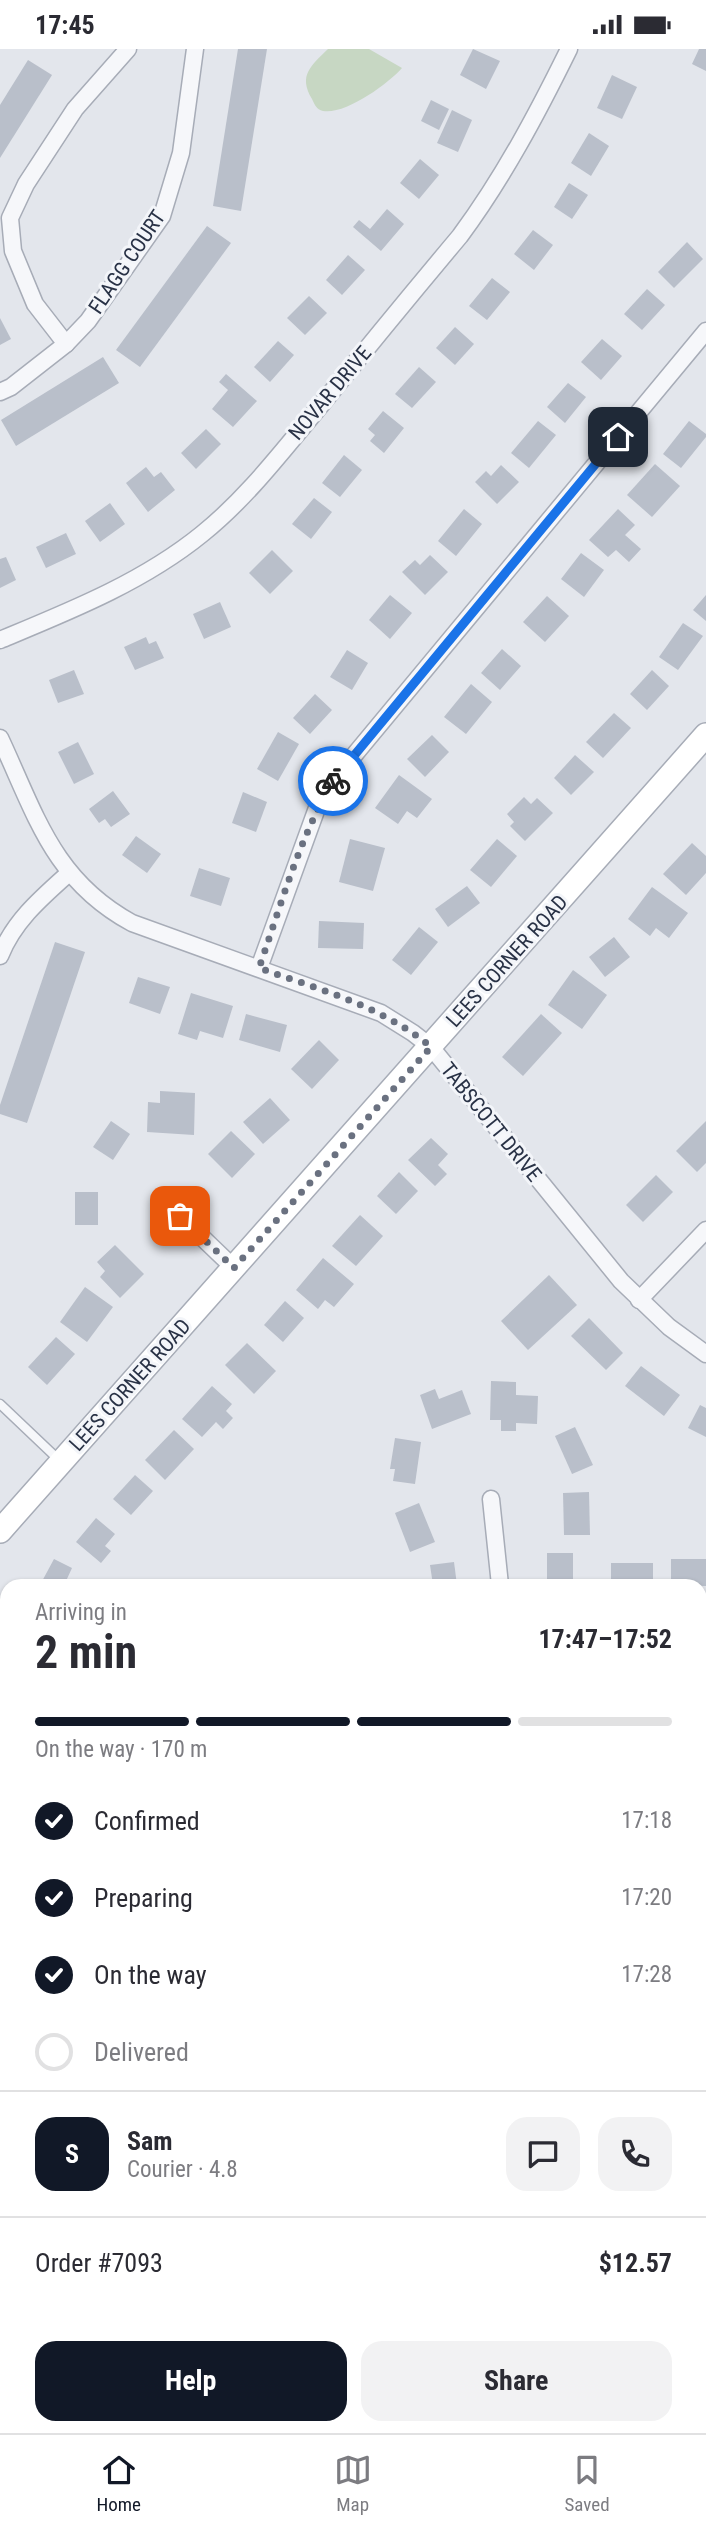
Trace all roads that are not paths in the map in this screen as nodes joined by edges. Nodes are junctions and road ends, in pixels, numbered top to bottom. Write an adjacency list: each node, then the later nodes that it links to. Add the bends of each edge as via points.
1 (128, 49): 5 (street, via 75,109 26,184 10,218 13,251 35,304)
2 (195, 49): 5 (street, FLAGG COURT, via 181,153 162,216 88,321)
3 (569, 49): 7 (street, NOVAR DRIVE, via 488,199 275,461 230,509 159,565)
4 (706, 331): 12 (street, via 335,777 312,820)
5 (66, 344): 6 (street, FLAGG COURT)
6 (0, 393)
7 (0, 640)
8 (706, 735): 13 (street, LEES CORNER ROAD)
9 (0, 738): 10 (street, TABSCOTT DRIVE, via 44,833)
10 (69, 873): 11 (street, via 31,907); 12 (street, TABSCOTT DRIVE, via 104,906 132,923)
11 (0, 956)
12 (259, 968): 13 (street, TABSCOTT DRIVE, via 381,1013)
13 (431, 1047): 16 (street, LEES CORNER ROAD); 17 (street, TABSCOTT DRIVE)
14 (163, 1200): 16 (street)
15 (706, 1230): 17 (street)
16 (234, 1268): 20 (street, LEES CORNER ROAD)
17 (639, 1300): 18 (street, TABSCOTT DRIVE)
18 (706, 1354)
19 (0, 1403): 20 (lane)
20 (61, 1462): 22 (street, LEES CORNER ROAD)
21 (491, 1499): 23 (street)
22 (0, 1531)
23 (499, 1579)

